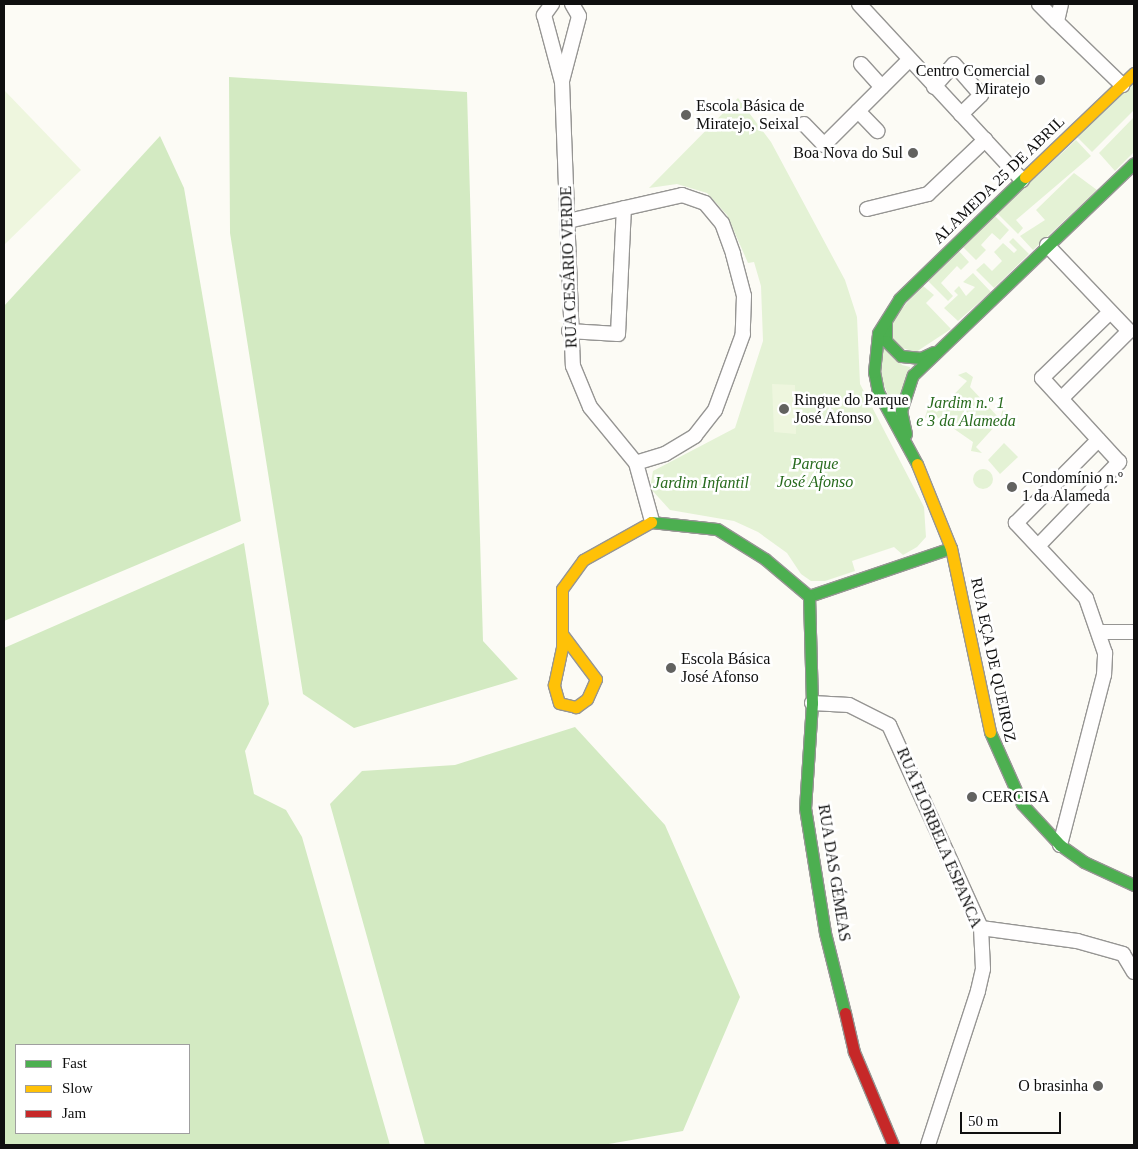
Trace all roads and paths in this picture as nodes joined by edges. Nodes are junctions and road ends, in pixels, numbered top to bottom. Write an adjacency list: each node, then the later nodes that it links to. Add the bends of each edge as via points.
1 (552, 4): 10 (street, via 544,15)
2 (572, 4): 10 (street, via 579,16)
3 (860, 4): 7 (street)
4 (1039, 4): 6 (street)
5 (1061, 4): 6 (street)
6 (1057, 22): 11 (street)
7 (908, 61): 12 (street); 13 (street)
8 (860, 64): 12 (street)
9 (1134, 73): 11 (main road, ALAMEDA 25 DE ABRIL)
10 (562, 82): 23 (street, RUA CESÁRIO VERDE)
11 (1122, 85): 20 (main road, ALAMEDA 25 DE ABRIL)
12 (882, 87): 14 (street)
13 (934, 87): 15 (street); 15 (street, via 954,64 981,95)
14 (858, 111): 16 (street, via 824,145); 17 (street)
15 (961, 114): 18 (street)
16 (804, 124)
17 (877, 131)
18 (985, 140): 20 (street); 22 (street, via 928,194)
19 (1134, 162): 24 (main road)
20 (1022, 180): 26 (main road, ALAMEDA 25 DE ABRIL)
21 (624, 208): 23 (street); 27 (street, via 618,334); 32 (street, via 682,195 704,203 722,224 744,296 743,334 715,410 695,436 665,454)
22 (867, 209)
23 (568, 221): 27 (street, RUA CESÁRIO VERDE)
24 (1047, 245): 25 (street); 28 (main road)
25 (1110, 312): 29 (street, via 1129,331); 29 (street, via 1042,378)
26 (888, 313): 28 (main road, via 884,331 893,351 910,358); 31 (main road, ALAMEDA 25 DE ABRIL, via 878,333 874,372 878,392)
27 (569, 331): 32 (street, RUA CESÁRIO VERDE, via 573,366 590,407)
28 (934, 352): 31 (main road, via 906,390 901,411)
29 (1062, 398): 30 (street)
30 (1098, 440): 34 (street, via 1119,462); 34 (street, via 1016,523)
31 (909, 445): 35 (main road, RUA EÇA DE QUEIROZ)
32 (636, 463): 33 (street, RUA CESÁRIO VERDE)
33 (652, 521): 36 (main road, via 717,529 765,559); 39 (main road, via 583,560 569,574 562,589)
34 (1038, 546): 37 (street, via 1086,598)
35 (951, 548): 36 (main road); 41 (main road, RUA EÇA DE QUEIROZ, via 998,760 1022,804)
36 (809, 596): 40 (main road, RUA DAS GÉMEAS, via 807,644)
37 (1101, 632): 38 (street); 41 (street, via 1104,675)
38 (1134, 632)
39 (563, 635): 39 (main road, via 554,685 559,703 576,707 587,699 596,679 590,664)
40 (812, 704): 43 (street, RUA FLORBELA ESPANCA, via 849,705 889,725); 45 (main road, RUA DAS GÉMEAS, via 805,808 825,933 854,1052)
41 (1060, 845): 42 (main road, RUA EÇA DE QUEIROZ, via 1084,862)
42 (1134, 885)
43 (981, 928): 44 (street, via 1077,942 1124,954); 46 (street, RUA FLORBELA ESPANCA, via 983,969 978,992)
44 (1132, 964)
45 (893, 1145)
46 (928, 1145)

